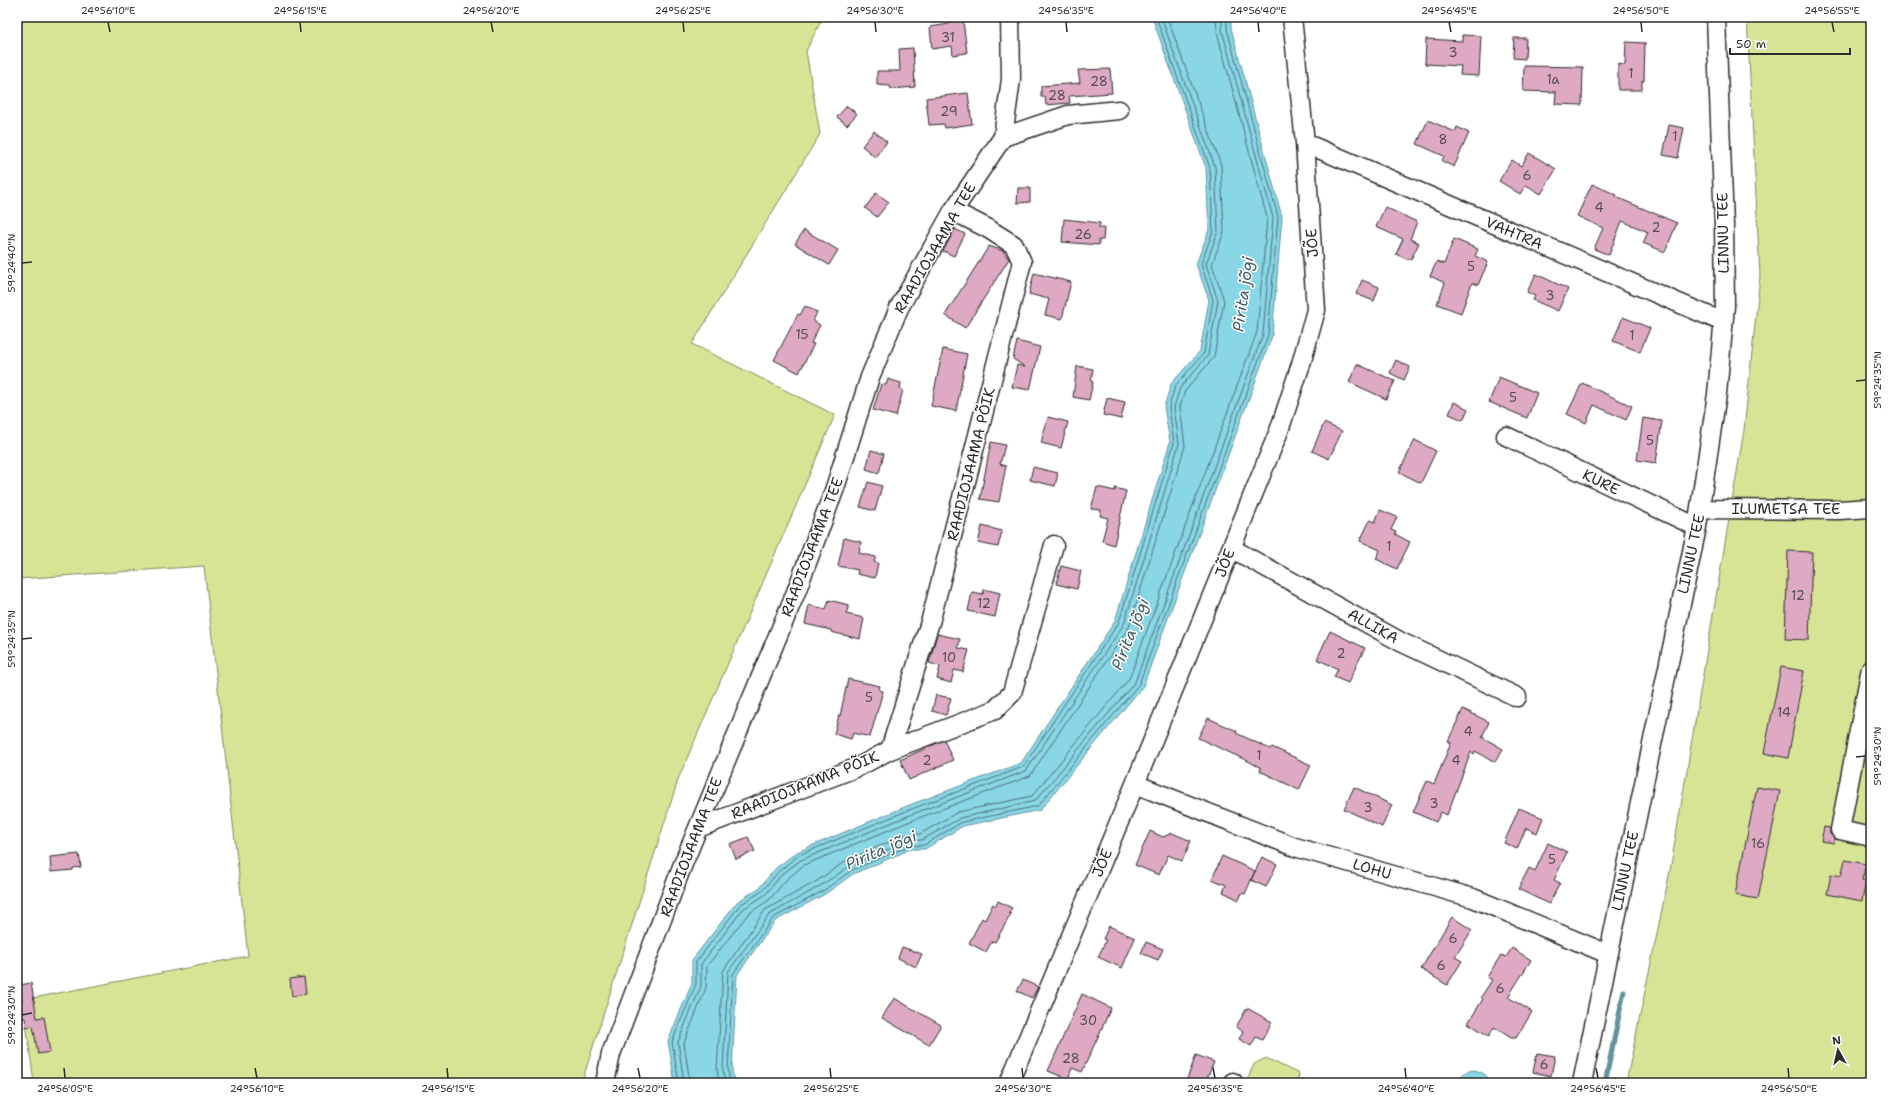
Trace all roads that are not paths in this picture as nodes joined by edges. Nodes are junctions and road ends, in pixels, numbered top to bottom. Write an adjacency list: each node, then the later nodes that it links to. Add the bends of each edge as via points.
1 (1010, 17): 5 (street, RAADIOJAAMA TEE, via 1011,79)
2 (1292, 17): 6 (street, JÕE)
3 (1716, 17): 8 (street, LINNU TEE, via 1724,225)
4 (1119, 110): 5 (street, via 1068,115)
5 (1003, 137): 7 (street, RAADIOJAAMA TEE)
6 (1305, 143): 8 (street, VAHTRA); 14 (street, JÕE, via 1316,310 1279,431)
7 (953, 211): 17 (street, RAADIOJAAMA PÕIK, via 988,228 1014,245 1022,262 932,619); 19 (street, RAADIOJAAMA TEE, via 899,308 870,377 835,488 796,592)
8 (1723, 322): 11 (street, LINNU TEE, via 1717,394)
9 (1506, 436): 12 (street, KURE)
10 (1871, 508): 11 (street, ILUMETSA TEE)
11 (1700, 509): 12 (street, LINNU TEE)
12 (1697, 527): 21 (street, LINNU TEE)
13 (1054, 545): 17 (street, RAADIOJAAMA PÕIK, via 1012,693 995,710)
14 (1231, 548): 16 (street, ALLIKA, via 1401,642); 18 (street, JÕE)
15 (1871, 668): 20 (street, via 1840,830)
16 (1517, 697)
17 (890, 750): 19 (street, RAADIOJAAMA PÕIK, via 858,766)
18 (1135, 784): 21 (street, LOHU, via 1295,847 1473,898); 23 (street, JÕE)
19 (698, 828): 22 (street, RAADIOJAAMA TEE, via 611,1054)
20 (1871, 837)
21 (1608, 954): 24 (street, LINNU TEE)
22 (605, 1083)
23 (1009, 1083)
24 (1582, 1083)

